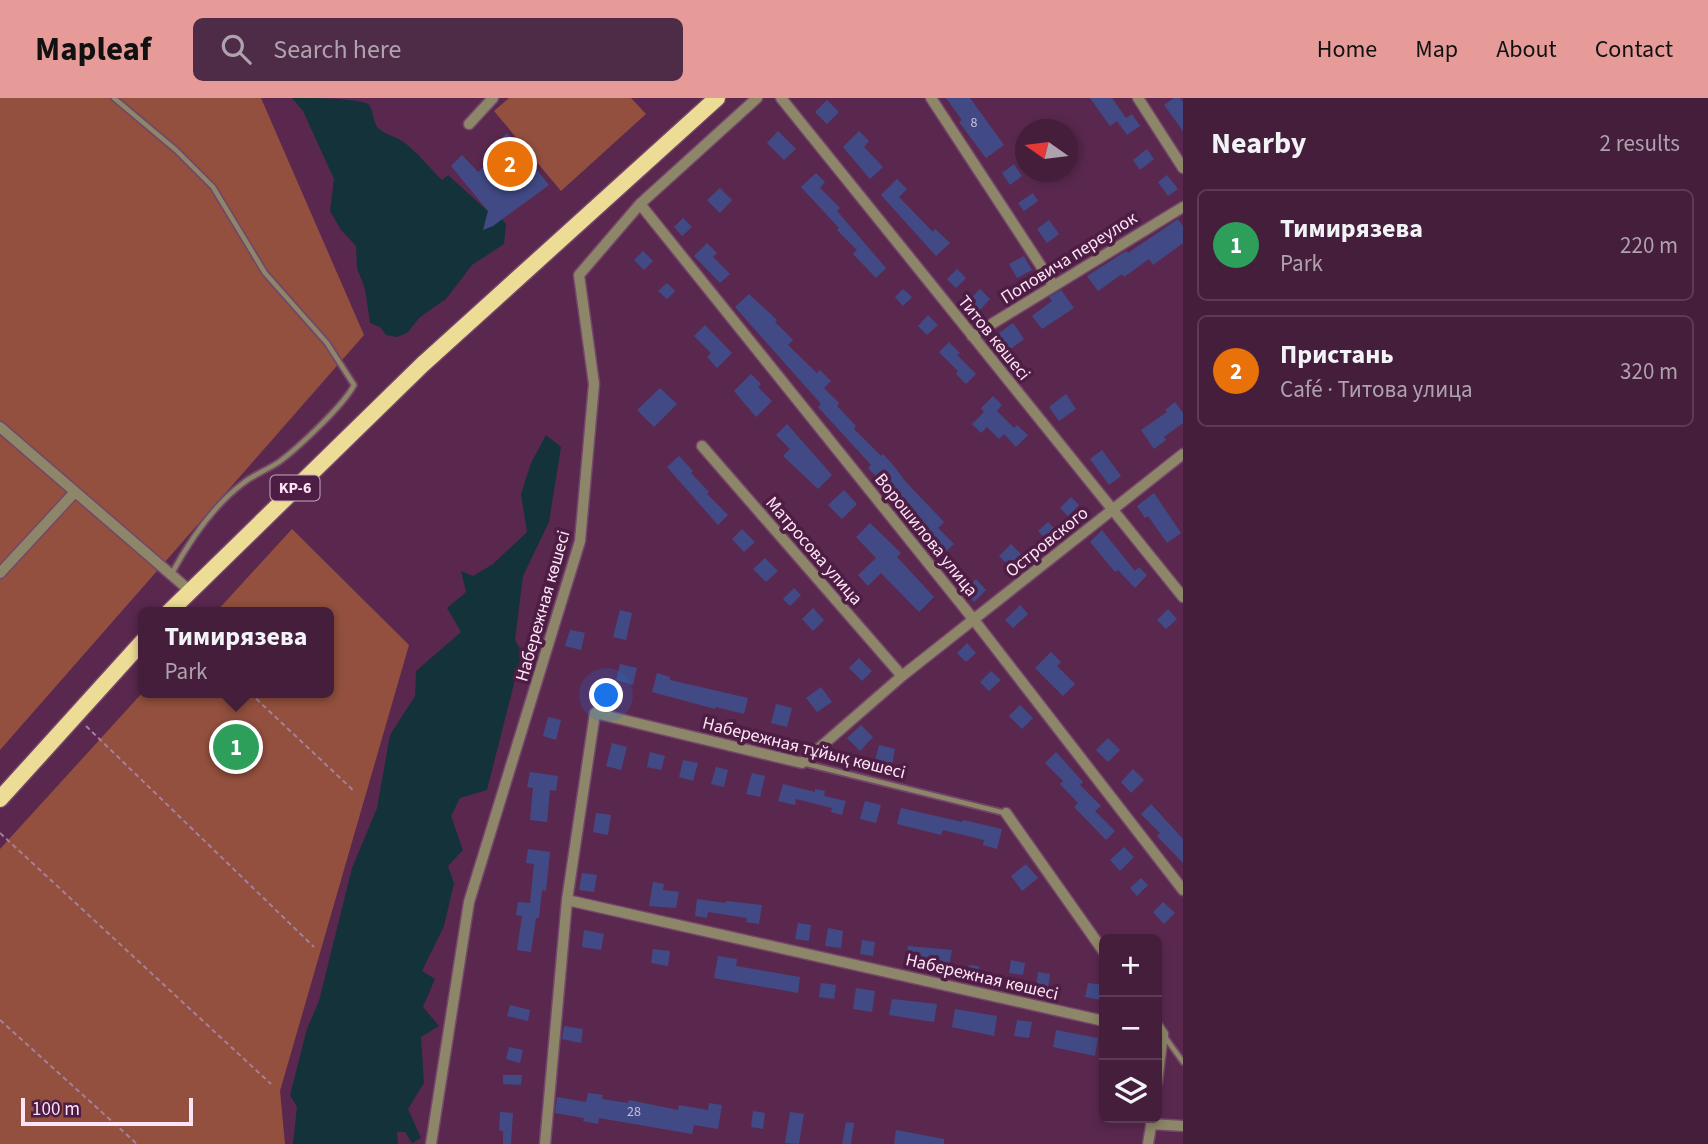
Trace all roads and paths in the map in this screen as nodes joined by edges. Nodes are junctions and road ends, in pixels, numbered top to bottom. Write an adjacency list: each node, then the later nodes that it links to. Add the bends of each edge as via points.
1 (114, 98): 20 (lane, via 214,187 265,274 327,343 354,385 314,431 279,462 242,484 207,518)
2 (717, 98): 21 (highway, KP-6, via 422,365)
3 (757, 98): 10 (street, Набережная көшесі)
4 (931, 98): 12 (street)
5 (1138, 98): 9 (street)
6 (787, 100): 13 (street, Титов көшесі)
7 (486, 101): 8 (street)
8 (469, 124)
9 (1183, 168)
10 (640, 204): 24 (street, Ворошилова улица); 47 (street, Набережная көшесі, via 579,275 594,384 580,541 470,902)
11 (1183, 207): 12 (street, Поповича переулок)
12 (1054, 286): 13 (street, Поповича переулок)
13 (972, 336): 18 (street, Титов көшесі)
14 (0, 426): 17 (street)
15 (702, 446): 26 (street, Матросова улица)
16 (1183, 454): 18 (street, Островского)
17 (75, 492): 19 (street); 20 (street)
18 (1112, 510): 22 (street, Титов көшесі); 24 (street, Островского)
19 (0, 573)
20 (171, 574): 21 (street)
21 (189, 590): 23 (highway, KP-6)
22 (1183, 597)
23 (174, 607)
24 (974, 620): 26 (street, Островского); 34 (street, Ворошилова улица)
25 (138, 647): 28 (highway)
26 (902, 676): 29 (street, Островского)
27 (255, 698): 30 (path)
28 (76, 715): 31 (highway); 37 (path)
29 (802, 763): 32 (lane, Набережная тұйық көшесі); 35 (street, Набережная тұйық көшесі, via 595,713)
30 (355, 792)
31 (0, 799)
32 (1006, 813): 36 (street)
33 (0, 833): 42 (path)
34 (1183, 890)
35 (567, 900): 39 (street, Набережная көшесі); 48 (street)
36 (1099, 945)
37 (314, 947)
38 (0, 1020): 46 (path)
39 (1099, 1020)
40 (1162, 1035): 41 (lane)
41 (1183, 1062)
42 (271, 1084)
43 (1152, 1123): 49 (street)
44 (1162, 1123): 45 (street)
45 (1183, 1126)
46 (137, 1144)
47 (431, 1144)
48 (545, 1144)
49 (1148, 1144)

